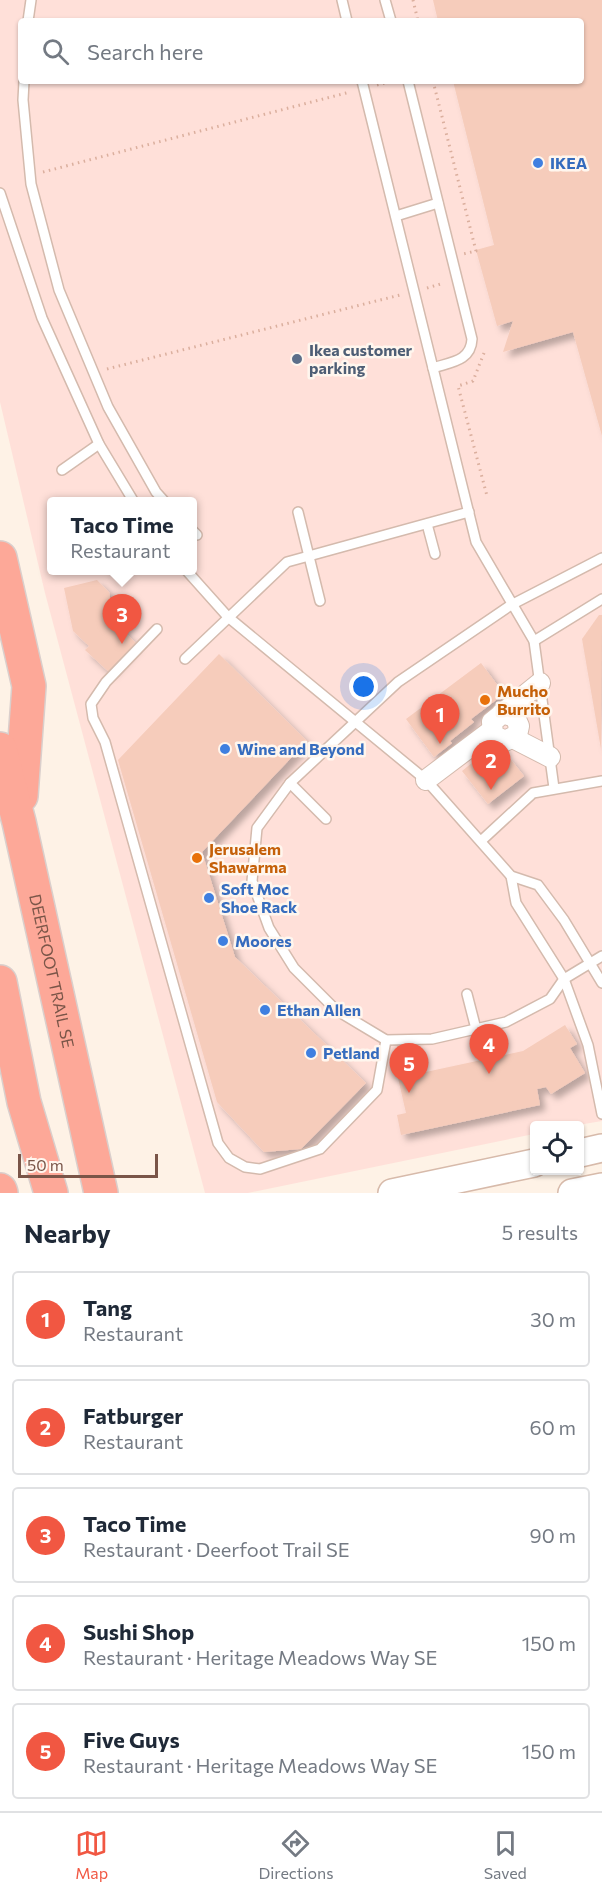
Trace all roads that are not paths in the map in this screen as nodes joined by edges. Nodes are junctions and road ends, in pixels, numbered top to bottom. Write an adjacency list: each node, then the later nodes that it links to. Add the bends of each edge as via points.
1 (31, 0): 4 (lane)
2 (342, 0): 5 (lane)
3 (385, 0): 6 (lane)
4 (28, 18)
5 (346, 18)
6 (390, 18)
7 (24, 84): 17 (lane, via 30,176 59,290 108,407)
8 (409, 84): 11 (lane)
9 (363, 85): 12 (lane)
10 (0, 193): 14 (lane, via 42,318)
11 (438, 203): 12 (lane); 13 (lane, via 472,349 466,358)
12 (396, 216): 13 (lane)
13 (433, 368): 19 (lane)
14 (99, 444): 15 (lane); 16 (lane)
15 (62, 470)
16 (132, 497)
17 (161, 497)
18 (298, 512): 22 (lane)
19 (469, 512): 20 (lane); 28 (lane, via 476,542)
20 (427, 524): 21 (lane); 22 (lane)
21 (435, 554)
22 (309, 555): 27 (lane); 29 (lane, via 287,562)
23 (0, 558): 45 (highway, via 29,686)
24 (602, 558): 28 (lane)
25 (190, 575): 29 (lane)
26 (602, 599): 31 (lane)
27 (320, 601)
28 (511, 605): 31 (lane); 35 (lane, via 398,682)
29 (228, 617): 32 (lane); 35 (lane)
30 (157, 629): 55 (lane, via 106,682 91,705 105,742 218,1143 229,1158 245,1167 260,1169 320,1149 377,1090)
31 (534, 641): 33 (lane)
32 (185, 659)
33 (540, 683): 34 (street); 39 (lane)
34 (502, 713): 36 (street, via 494,718); 37 (street, via 512,714 518,721 519,730)
35 (356, 724): 40 (lane); 42 (lane)
36 (491, 731): 37 (street, via 500,741); 40 (street)
37 (513, 738): 39 (street)
38 (0, 749): 45 (highway, DEERFOOT TRAIL SE)
39 (550, 757): 43 (lane)
40 (426, 780): 46 (lane)
41 (602, 781): 43 (lane)
42 (290, 783): 44 (lane); 55 (lane, via 257,828 252,881 269,928 294,968 336,1010)
43 (554, 788): 46 (lane, via 533,793)
44 (326, 819)
45 (19, 822): 62 (highway, DEERFOOT TRAIL SE)
46 (480, 841): 47 (lane)
47 (511, 876): 49 (lane, via 538,885); 50 (lane, via 516,903)
48 (602, 956): 49 (lane)
49 (591, 962): 50 (lane); 52 (lane)
50 (564, 979): 54 (lane, via 550,999 506,1022); 56 (lane, via 588,1045)
51 (0, 982): 61 (highway, via 24,1102)
52 (602, 983)
53 (468, 994): 54 (lane)
54 (476, 1029): 55 (lane, via 432,1039)
55 (386, 1040)
56 (602, 1114)
57 (602, 1148): 58 (street)
58 (584, 1152)
59 (530, 1163): 63 (street)
60 (602, 1187): 64 (street)
61 (51, 1193)
62 (100, 1193)
63 (392, 1193)
64 (572, 1193)

